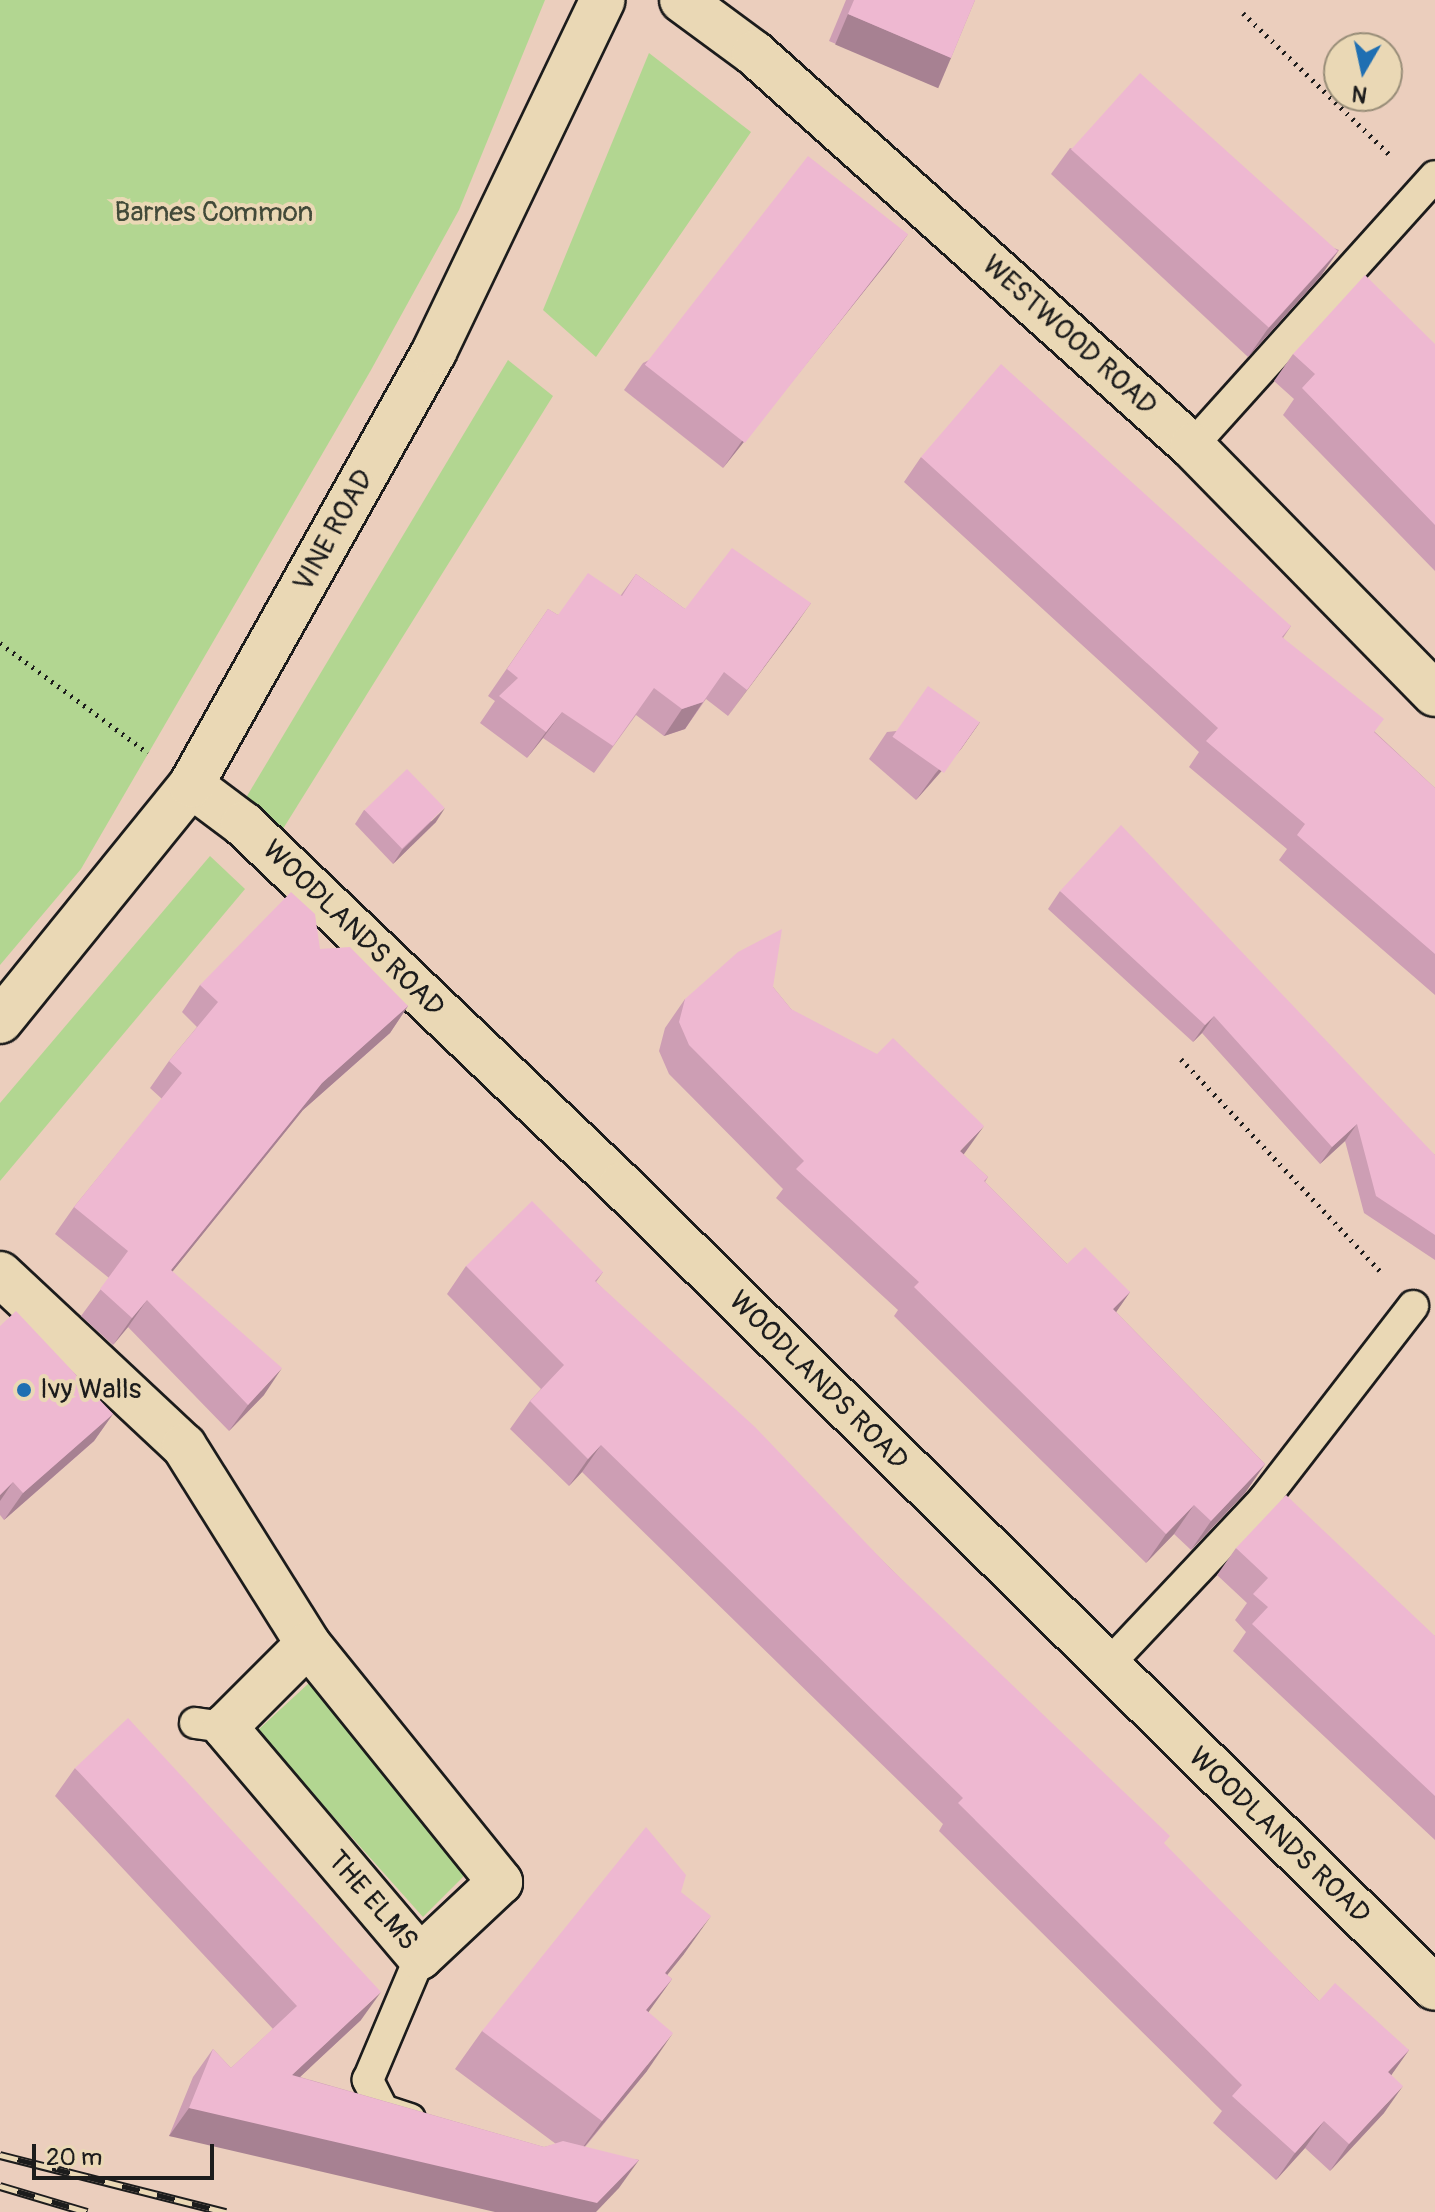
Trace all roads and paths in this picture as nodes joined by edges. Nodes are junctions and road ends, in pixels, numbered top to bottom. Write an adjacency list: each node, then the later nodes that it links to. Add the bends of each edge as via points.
1 (603, 0): 8 (street, VINE ROAD, via 434,352)
2 (682, 0): 5 (street, WESTWOOD ROAD, via 754,53)
3 (1243, 13): 4 (path)
4 (1429, 182): 5 (lane)
5 (1192, 446): 7 (street, WESTWOOD ROAD)
6 (0, 643): 8 (path)
7 (1435, 694)
8 (191, 785): 9 (street, VINE ROAD); 14 (street, WOODLANDS ROAD, via 243,824 621,1185)
9 (0, 1021)
10 (1181, 1059): 12 (path)
11 (0, 1274): 13 (street, THE ELMS, via 184,1446)
12 (1413, 1306): 14 (lane, via 1264,1499)
13 (308, 1644): 15 (street, THE ELMS, via 500,1882); 15 (street, THE ELMS, via 210,1725)
14 (1105, 1668): 16 (street, WOODLANDS ROAD)
15 (420, 1957): 17 (lane, via 368,2080 383,2110)
16 (1435, 1988)
17 (442, 2130)

